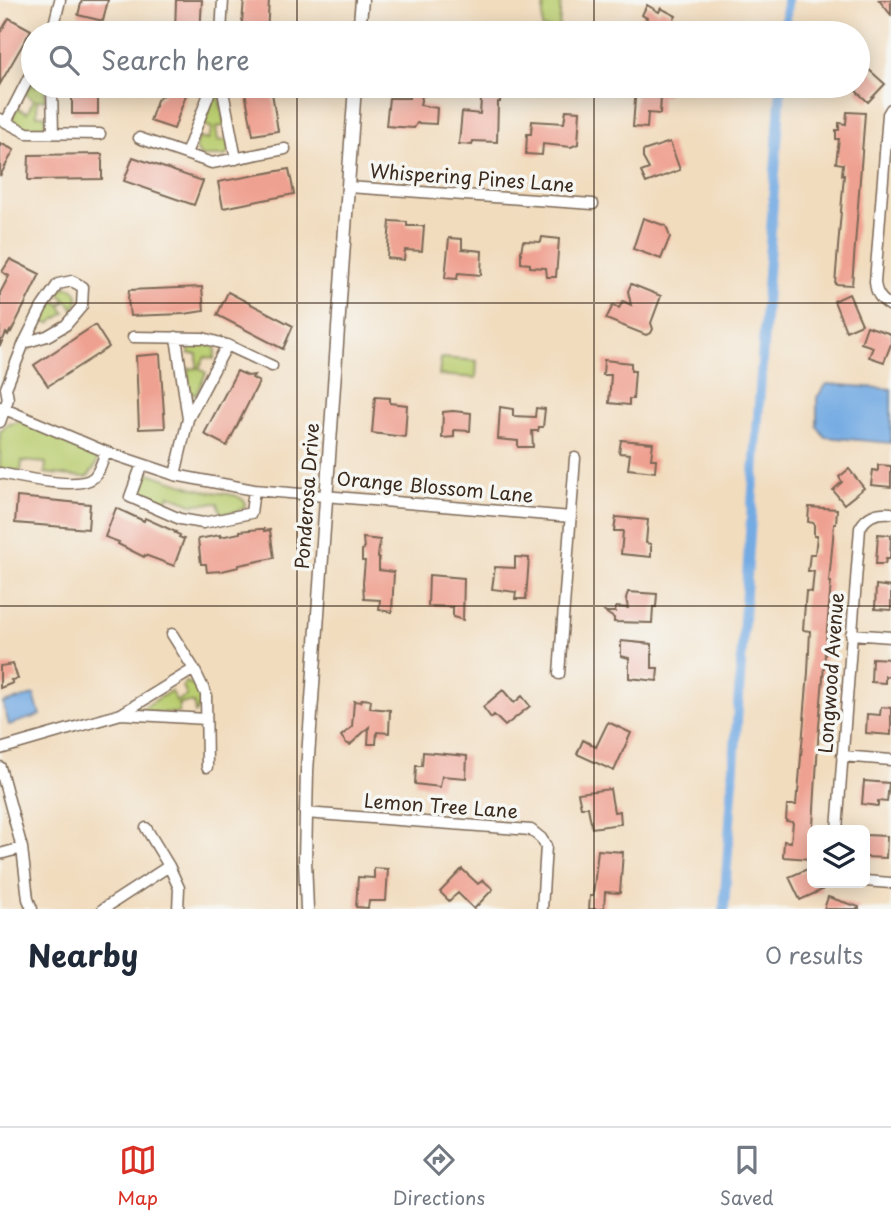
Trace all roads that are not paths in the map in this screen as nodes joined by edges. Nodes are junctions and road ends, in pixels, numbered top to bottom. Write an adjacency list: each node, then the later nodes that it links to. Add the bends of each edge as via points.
1 (60, 0): 4 (street)
2 (223, 0): 5 (street)
3 (362, 0): 6 (street)
4 (55, 21)
5 (222, 21)
6 (360, 21)
7 (21, 89): 13 (street)
8 (52, 98): 14 (street)
9 (207, 98): 18 (street)
10 (224, 98): 19 (street)
11 (354, 98): 20 (street, Ponderosa Drive)
12 (891, 109): 22 (street, via 875,282 883,302)
13 (3, 120): 14 (street, via 27,133)
14 (53, 133): 15 (street)
15 (100, 134)
16 (139, 138): 18 (street)
17 (285, 149): 19 (street)
18 (186, 154): 19 (street, via 212,163)
19 (236, 159)
20 (348, 187): 21 (street, Whispering Pines Lane); 37 (street, Ponderosa Drive)
21 (593, 204)
22 (891, 306)
23 (133, 337): 24 (street)
24 (176, 337): 26 (street); 29 (street)
25 (24, 343): 25 (street, via 58,285 72,281 83,287 82,306 66,326); 28 (street)
26 (227, 345): 27 (street); 29 (street)
27 (272, 366)
28 (2, 408): 30 (street); 31 (street, Orange Blossom Lane)
29 (188, 419): 35 (street)
30 (0, 422)
31 (106, 452): 33 (street, Orange Blossom Lane); 34 (street, via 94,477 82,484)
32 (575, 458): 39 (street)
33 (142, 464): 35 (street, Orange Blossom Lane); 36 (street, via 130,496 180,519 204,523 251,513)
34 (0, 473)
35 (175, 475): 36 (street, Orange Blossom Lane)
36 (254, 489): 37 (street, Orange Blossom Lane)
37 (326, 495): 39 (street, Orange Blossom Lane); 52 (street, Ponderosa Drive)
38 (891, 513): 41 (street, Longwood Avenue, via 876,513 860,528)
39 (570, 517): 44 (street)
40 (172, 634): 43 (street)
41 (851, 634): 42 (street); 48 (street, Longwood Avenue)
42 (891, 637)
43 (194, 669): 45 (street); 46 (street, via 206,694)
44 (559, 674)
45 (121, 714): 46 (street); 47 (street)
46 (206, 719): 51 (street)
47 (0, 749)
48 (842, 756): 49 (street); 53 (street, Longwood Avenue)
49 (891, 760)
50 (0, 767): 55 (street)
51 (207, 767)
52 (305, 813): 63 (street, Ponderosa Drive); 64 (street, Lemon Tree Lane, via 531,830 546,846)
53 (837, 825)
54 (146, 828): 57 (street)
55 (22, 848): 56 (street); 60 (street)
56 (0, 854)
57 (169, 866): 61 (street); 62 (street, via 178,888)
58 (870, 881): 59 (street)
59 (891, 883)
60 (32, 909)
61 (103, 909)
62 (178, 909)
63 (307, 909)
64 (542, 909)

